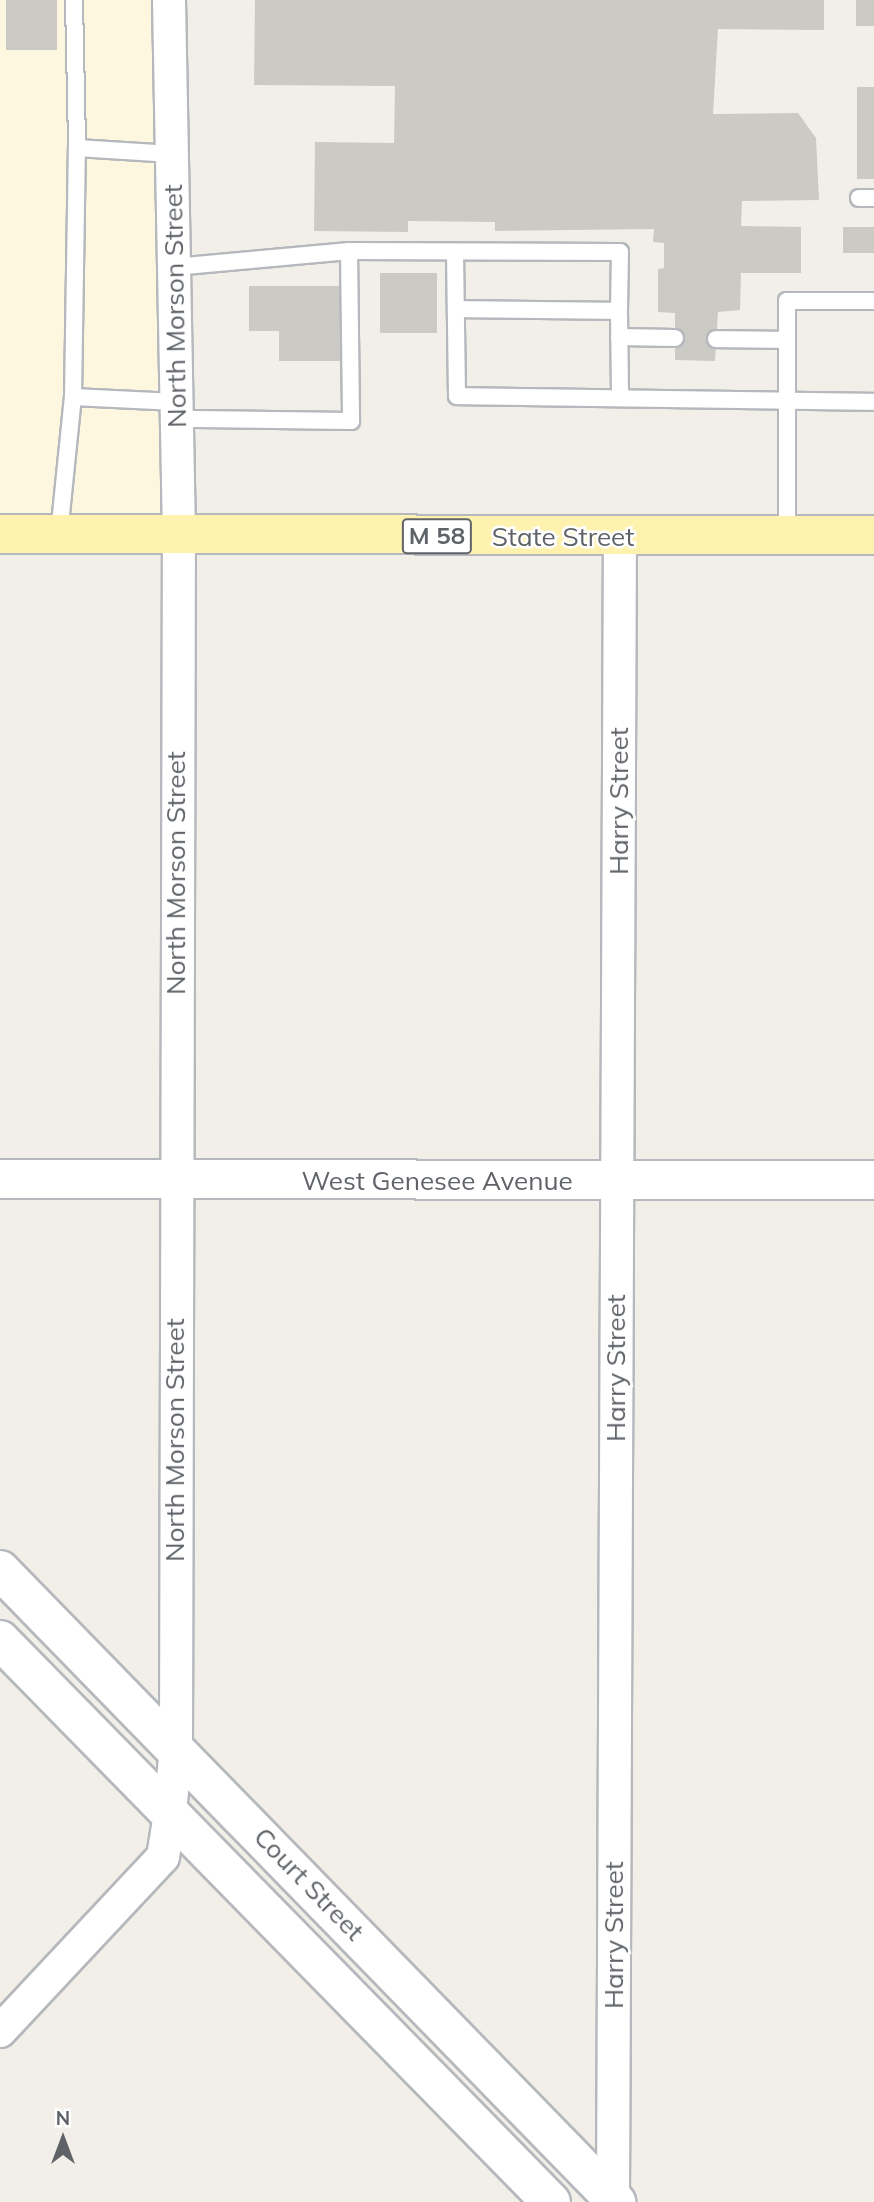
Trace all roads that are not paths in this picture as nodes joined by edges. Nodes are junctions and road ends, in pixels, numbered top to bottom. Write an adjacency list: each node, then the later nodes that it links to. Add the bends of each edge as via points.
1 (74, 0): 3 (lane)
2 (169, 0): 4 (street, North Morson Street)
3 (77, 148): 4 (lane); 15 (lane)
4 (172, 154): 7 (street, North Morson Street)
5 (349, 251): 6 (lane); 7 (lane); 19 (lane, via 351,421)
6 (455, 253): 9 (lane); 10 (lane, via 620,252)
7 (174, 267): 19 (street, North Morson Street)
8 (874, 301): 14 (lane, via 787,301)
9 (458, 309): 10 (lane); 16 (lane, via 457,396)
10 (619, 312): 11 (lane)
11 (619, 337): 12 (lane); 16 (lane)
12 (675, 338)
13 (716, 339): 14 (lane)
14 (787, 340): 17 (lane)
15 (73, 397): 19 (lane); 21 (lane)
16 (620, 398): 17 (lane)
17 (789, 401): 18 (lane); 23 (lane)
18 (874, 402)
19 (176, 410): 22 (street, North Morson Street)
20 (0, 534): 21 (main road, State Street / M 58)
21 (59, 534): 22 (main road, State Street / M 58)
22 (178, 535): 25 (main road, State Street / M 58); 27 (street, North Morson Street)
23 (787, 535): 24 (main road, State Street / M 58); 25 (main road, State Street / M 58)
24 (874, 535)
25 (620, 537): 28 (street, Harry Street)
26 (0, 1179): 27 (main road, West Genesee Avenue)
27 (175, 1181): 28 (main road, West Genesee Avenue); 32 (street, North Morson Street)
28 (617, 1181): 29 (main road, West Genesee Avenue); 35 (street, Harry Street)
29 (874, 1181)
30 (0, 1570): 32 (main road, Court Street)
31 (0, 1640): 33 (main road, Court Street)
32 (176, 1746): 33 (street, North Morson Street); 35 (main road, Court Street)
33 (170, 1814): 34 (street, North Morson Street, via 163,1857); 36 (main road, Court Street)
34 (0, 2031)
35 (614, 2201)
36 (551, 2202)

